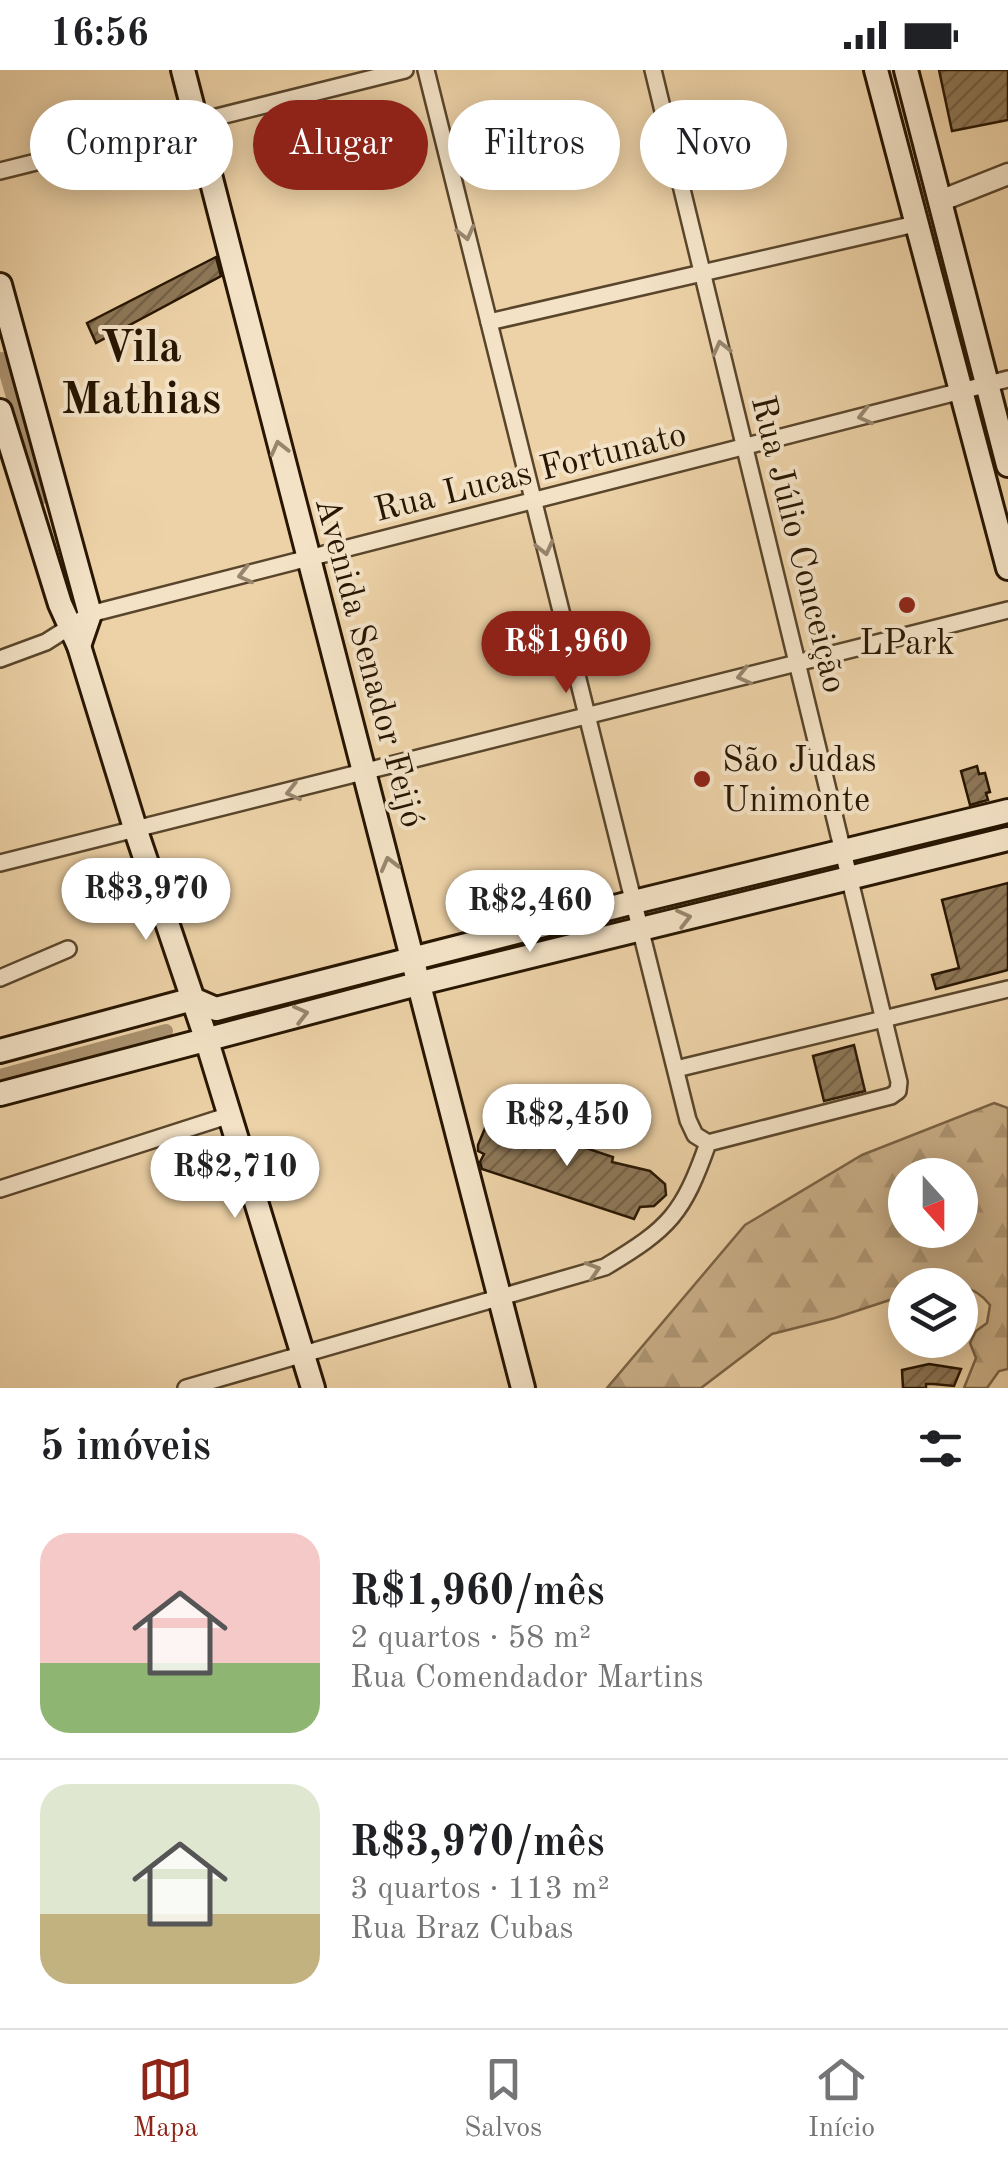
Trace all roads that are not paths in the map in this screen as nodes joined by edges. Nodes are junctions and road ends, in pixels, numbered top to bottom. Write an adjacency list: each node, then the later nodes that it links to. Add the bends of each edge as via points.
1 (182, 70): 7 (main road, Avenida Senador Feijó)
2 (406, 70): 8 (street)
3 (426, 70): 18 (street, one-way to 18)
4 (653, 70): 15 (street, Rua Júlio Conceição)
5 (876, 70): 14 (main road)
6 (906, 70): 13 (main road)
7 (190, 100)
8 (233, 113)
9 (30, 164): 10 (street)
10 (0, 171)
11 (1008, 174): 13 (street)
12 (213, 190): 30 (main road, Avenida Senador Feijó, one-way to 12)
13 (940, 201): 20 (main road)
14 (915, 224): 15 (street); 21 (main road)
15 (702, 270): 18 (street); 23 (street, Rua Júlio Conceição, one-way to 15)
16 (0, 285): 17 (main road)
17 (4, 317): 19 (main road)
18 (489, 322): 26 (street)
19 (10, 350): 25 (main road)
20 (998, 382): 21 (street, Rua Lucas Fortunato); 24 (main road)
21 (959, 392): 23 (street, Rua Lucas Fortunato, one-way to 23); 31 (main road)
22 (0, 411): 27 (main road)
23 (745, 446): 26 (street, Rua Lucas Fortunato); 36 (street, Rua Júlio Conceição)
24 (1008, 465)
25 (58, 495): 27 (main road, via 46,507); 28 (main road)
26 (534, 501): 30 (street, Rua Lucas Fortunato); 37 (street, one-way to 37)
27 (29, 504): 29 (main road)
28 (66, 524): 29 (main road, via 48,520); 33 (main road)
29 (37, 532): 34 (main road)
30 (308, 558): 33 (street, Rua Lucas Fortunato, one-way to 33); 38 (main road, Avenida Senador Feijó)
31 (1008, 568)
32 (1008, 610): 36 (street)
33 (90, 614): 34 (main road)
34 (74, 637): 35 (street); 40 (main road)
35 (0, 659)
36 (798, 663): 37 (street, one-way to 37); 42 (street, Rua Júlio Conceição)
37 (587, 714): 38 (street); 45 (street)
38 (364, 774): 40 (street, one-way to 40); 48 (main road, Avenida Senador Feijó, one-way to 38)
39 (1008, 811): 42 (main road)
40 (136, 831): 43 (street); 52 (main road)
41 (1008, 839): 44 (main road)
42 (844, 851): 44 (street, Rua Júlio Conceição); 45 (main road)
43 (0, 864)
44 (850, 878): 46 (main road, one-way to 44); 53 (street, Rua Júlio Conceição)
45 (634, 902): 46 (street); 48 (main road)
46 (640, 928): 50 (main road); 56 (street)
47 (68, 950): 49 (street)
48 (414, 958): 50 (main road, Avenida Senador Feijó); 52 (main road, via 216,1010)
49 (0, 978)
50 (420, 983): 54 (main road, one-way to 50); 61 (main road, Avenida Senador Feijó)
51 (1008, 988): 53 (street)
52 (192, 1000): 54 (main road); 55 (main road)
53 (884, 1020): 56 (street); 59 (street, Rua Júlio Conceição, via 899,1082 891,1096)
54 (206, 1038): 57 (main road); 58 (main road)
55 (0, 1051)
56 (676, 1070): 59 (street, via 692,1132)
57 (0, 1094)
58 (230, 1116): 60 (street); 62 (main road)
59 (708, 1143): 61 (street, one-way to 59, via 605,1267 657,1233 694,1185)
60 (0, 1189)
61 (499, 1297): 62 (street); 65 (main road, Avenida Senador Feijó)
62 (303, 1354): 63 (street); 64 (main road)
63 (186, 1388)
64 (313, 1388)
65 (523, 1388)

